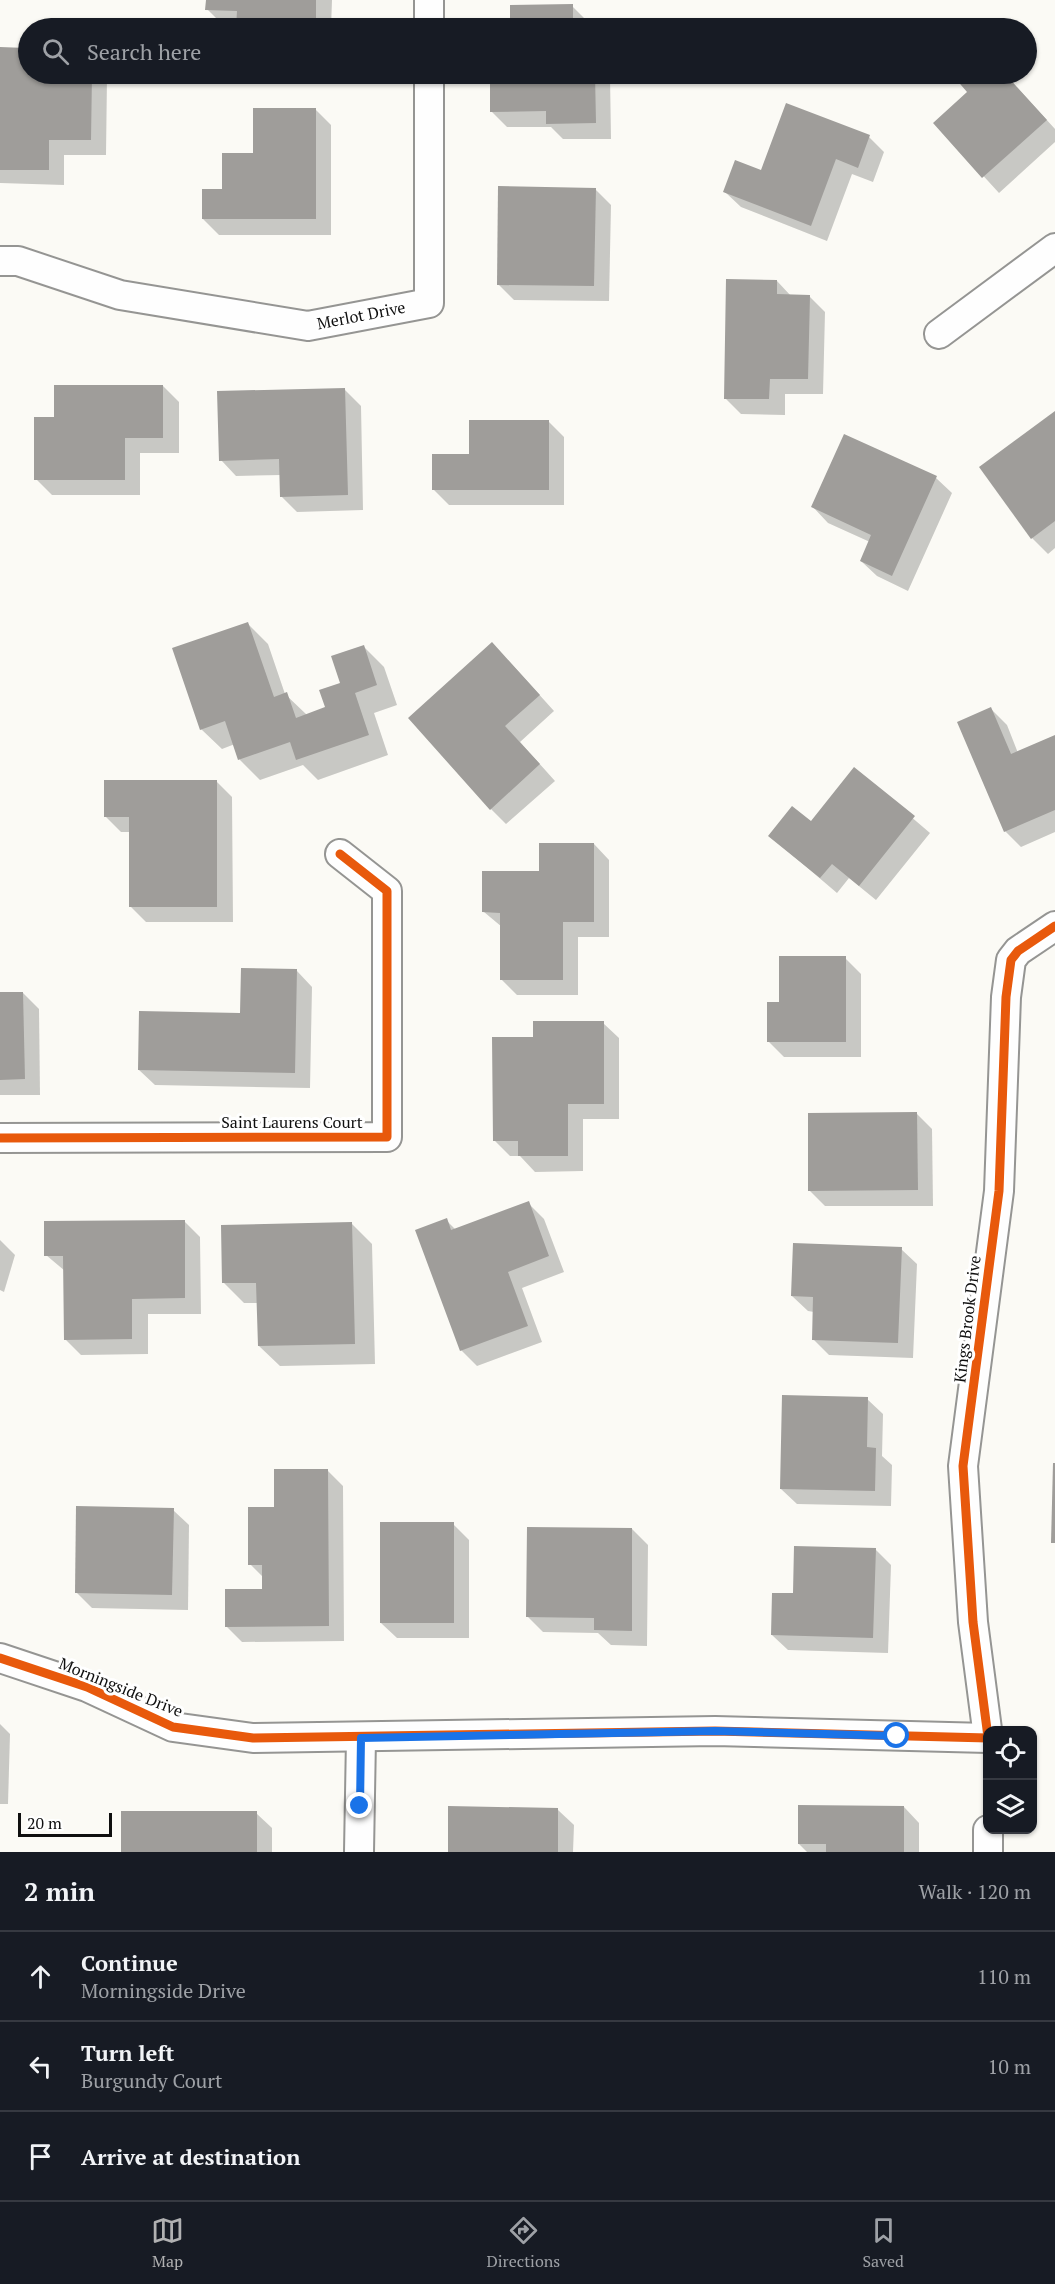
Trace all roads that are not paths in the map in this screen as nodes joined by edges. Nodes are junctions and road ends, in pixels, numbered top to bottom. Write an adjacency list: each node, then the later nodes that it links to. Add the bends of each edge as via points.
1 (429, 0): 2 (street)
2 (429, 18)
3 (429, 84): 5 (street, Merlot Drive, via 429,303 308,326 120,295 18,261)
4 (1055, 248): 6 (street)
5 (0, 261)
6 (939, 334)
7 (340, 854): 9 (street, Saint Laurens Court, via 387,891 387,1137)
8 (1055, 926): 11 (street, Kings Brook Drive, via 1017,951 1011,960 1006,997 999,1191 963,1466)
9 (0, 1138)
10 (0, 1658): 12 (street, Morningside Drive, via 87,1687 173,1727 253,1738)
11 (986, 1726)
12 (361, 1738): 13 (street, Morningside Drive, via 715,1731); 15 (street)
13 (983, 1738)
14 (988, 1834): 16 (street)
15 (359, 1852)
16 (988, 1852)

